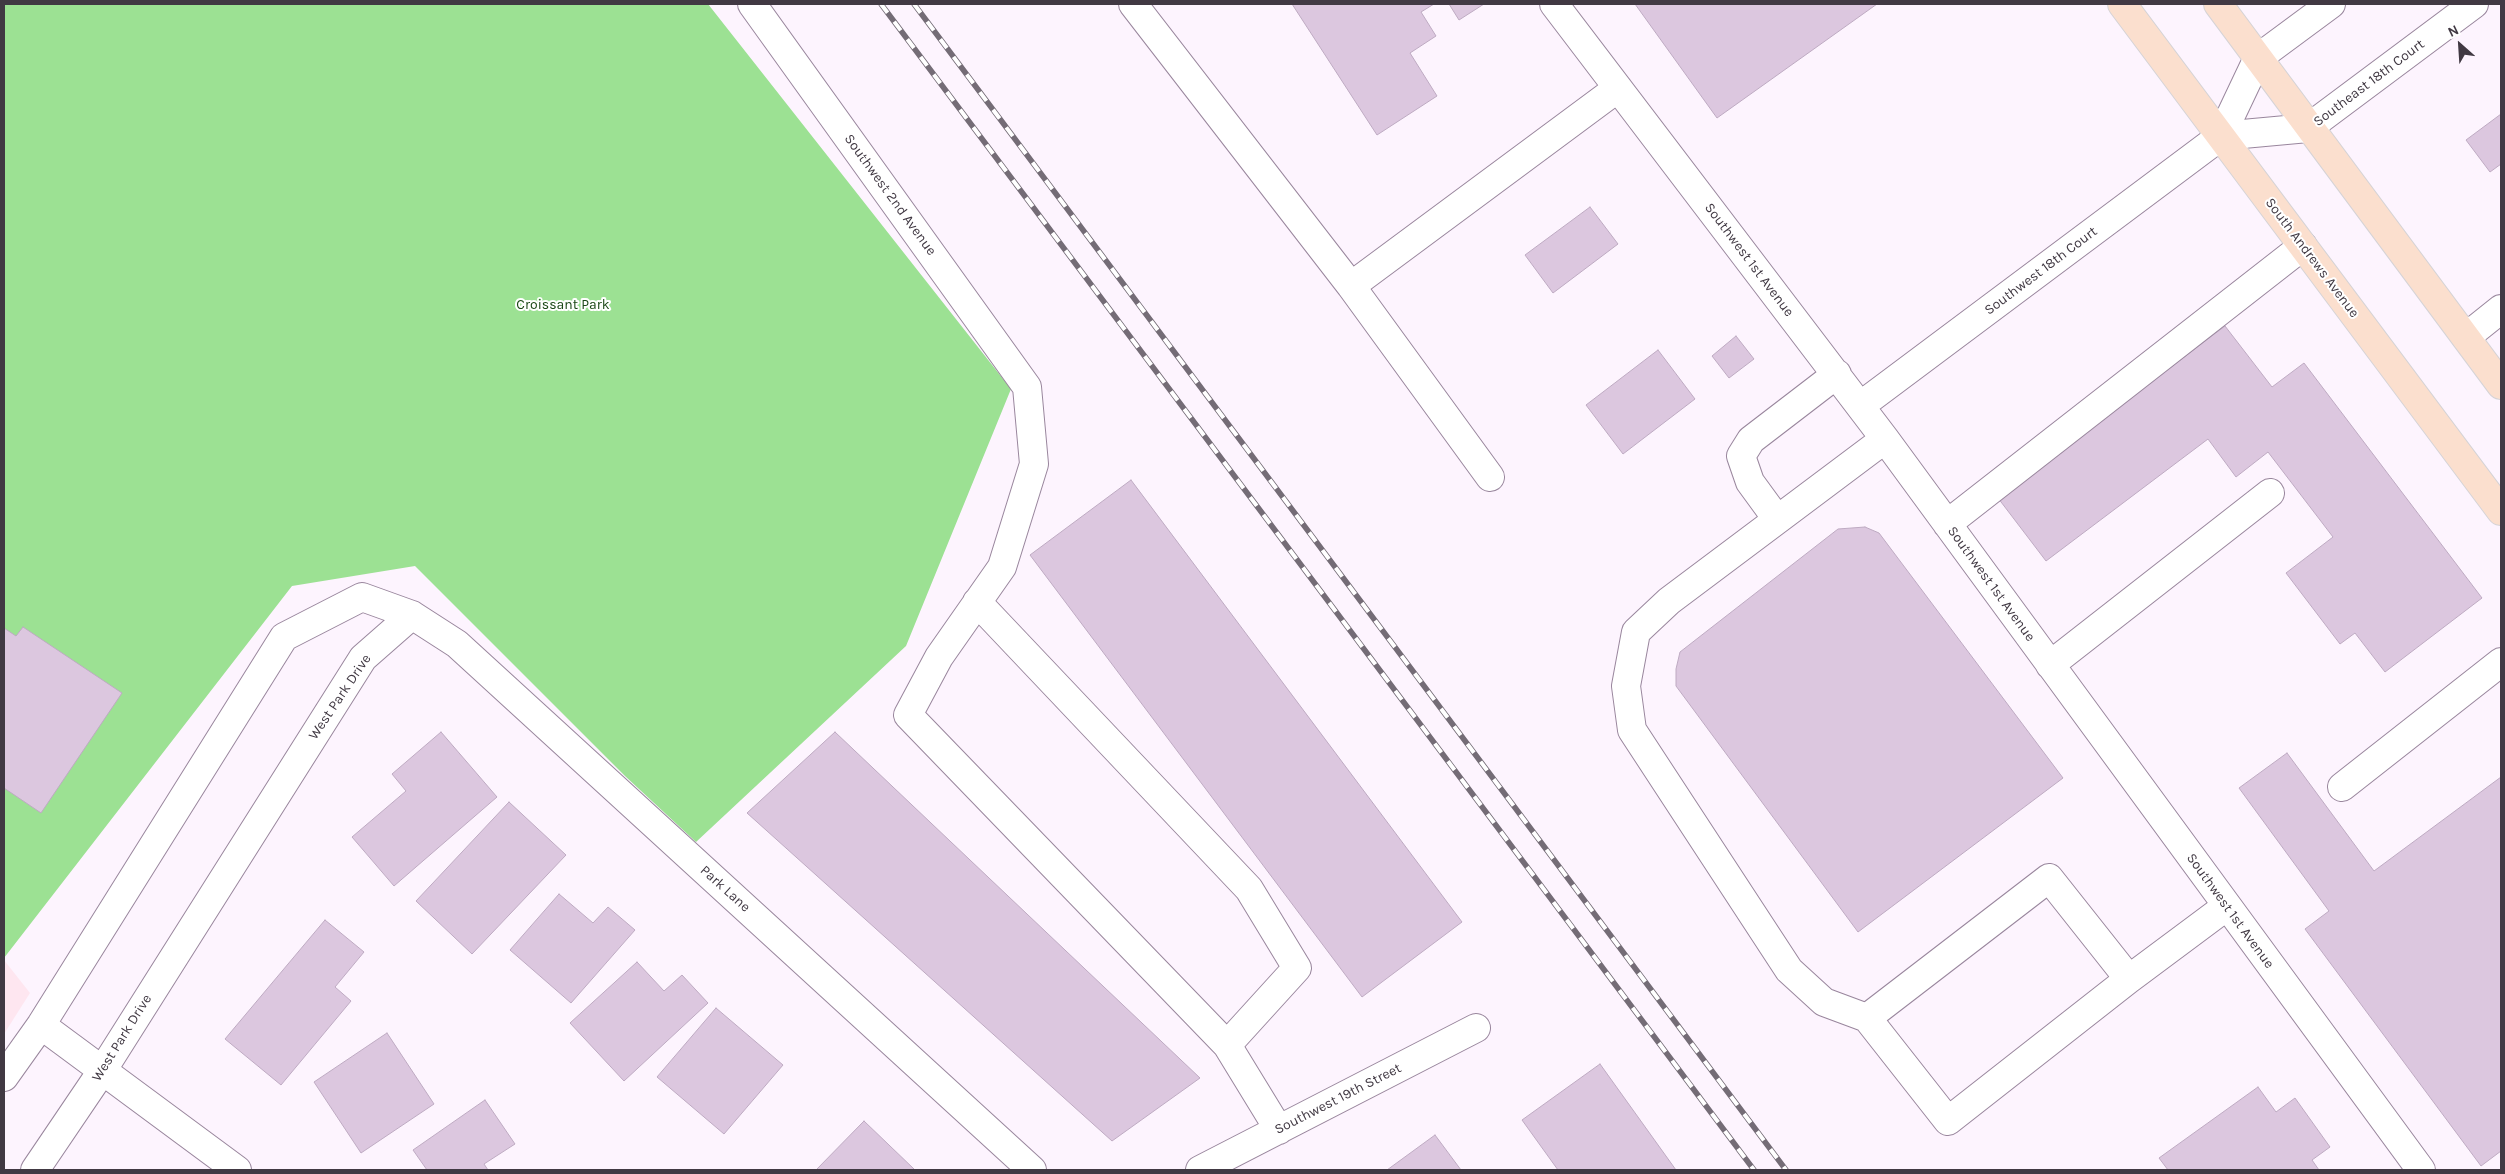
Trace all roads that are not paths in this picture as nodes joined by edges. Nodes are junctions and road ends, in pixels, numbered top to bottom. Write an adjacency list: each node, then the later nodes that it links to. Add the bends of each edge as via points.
1 (752, 4): 25 (street, Southwest 2nd Avenue, via 1027,386 1034,464 1002,567)
2 (1133, 4): 13 (street)
3 (1554, 4): 9 (street, Southwest 1st Avenue)
4 (2122, 4): 11 (main road, South Andrews Avenue)
5 (2218, 4): 8 (main road)
6 (2331, 4): 8 (street)
7 (2474, 4): 10 (street, Southeast 18th Court)
8 (2258, 58): 10 (main road); 11 (street)
9 (1618, 88): 13 (street); 16 (street, Southwest 1st Avenue)
10 (2308, 128): 11 (street, Southeast 18th Court); 15 (main road)
11 (2221, 136): 12 (main road, South Andrews Avenue); 18 (street, Southwest 18th Court)
12 (2303, 246): 22 (main road, South Andrews Avenue); 24 (street)
13 (1351, 286): 20 (street)
14 (2501, 309): 15 (street)
15 (2466, 337): 17 (main road)
16 (1836, 374): 18 (street, Southwest 1st Avenue); 23 (street, via 1751,440 1741,456 1750,482)
17 (2501, 385)
18 (1860, 406): 19 (street, Southwest 1st Avenue)
19 (1885, 439): 23 (street); 24 (street, Southwest 1st Avenue)
20 (1490, 477)
21 (2270, 493): 28 (street)
22 (2501, 512)
23 (1777, 519): 32 (street, via 1669,601 1636,632 1626,686 1632,730 1789,970 1824,1002)
24 (1947, 524): 28 (street, Southwest 1st Avenue)
25 (977, 602): 35 (street, via 939,657 908,715); 35 (street, via 1249,889 1297,968)
26 (412, 615): 33 (street, via 362,597 284,637); 36 (street, West Park Drive, via 363,658); 41 (street, Park Lane, via 457,644)
27 (2501, 662): 29 (street)
28 (2050, 665): 30 (street, Southwest 1st Avenue)
29 (2342, 787)
30 (2226, 906): 31 (street); 43 (street, Southwest 1st Avenue)
31 (2129, 979): 32 (street, via 2049,878); 32 (street, via 1948,1121)
32 (1867, 1018)
33 (41, 1025): 36 (street); 37 (street)
34 (1476, 1028): 38 (street, Southwest 19th Street)
35 (1227, 1046): 38 (street)
36 (102, 1071): 39 (street, West Park Drive); 40 (street)
37 (4, 1077)
38 (1279, 1130): 42 (street, Southwest 19th Street)
39 (34, 1170)
40 (236, 1170)
41 (1032, 1170)
42 (1200, 1170)
43 (2421, 1170)

